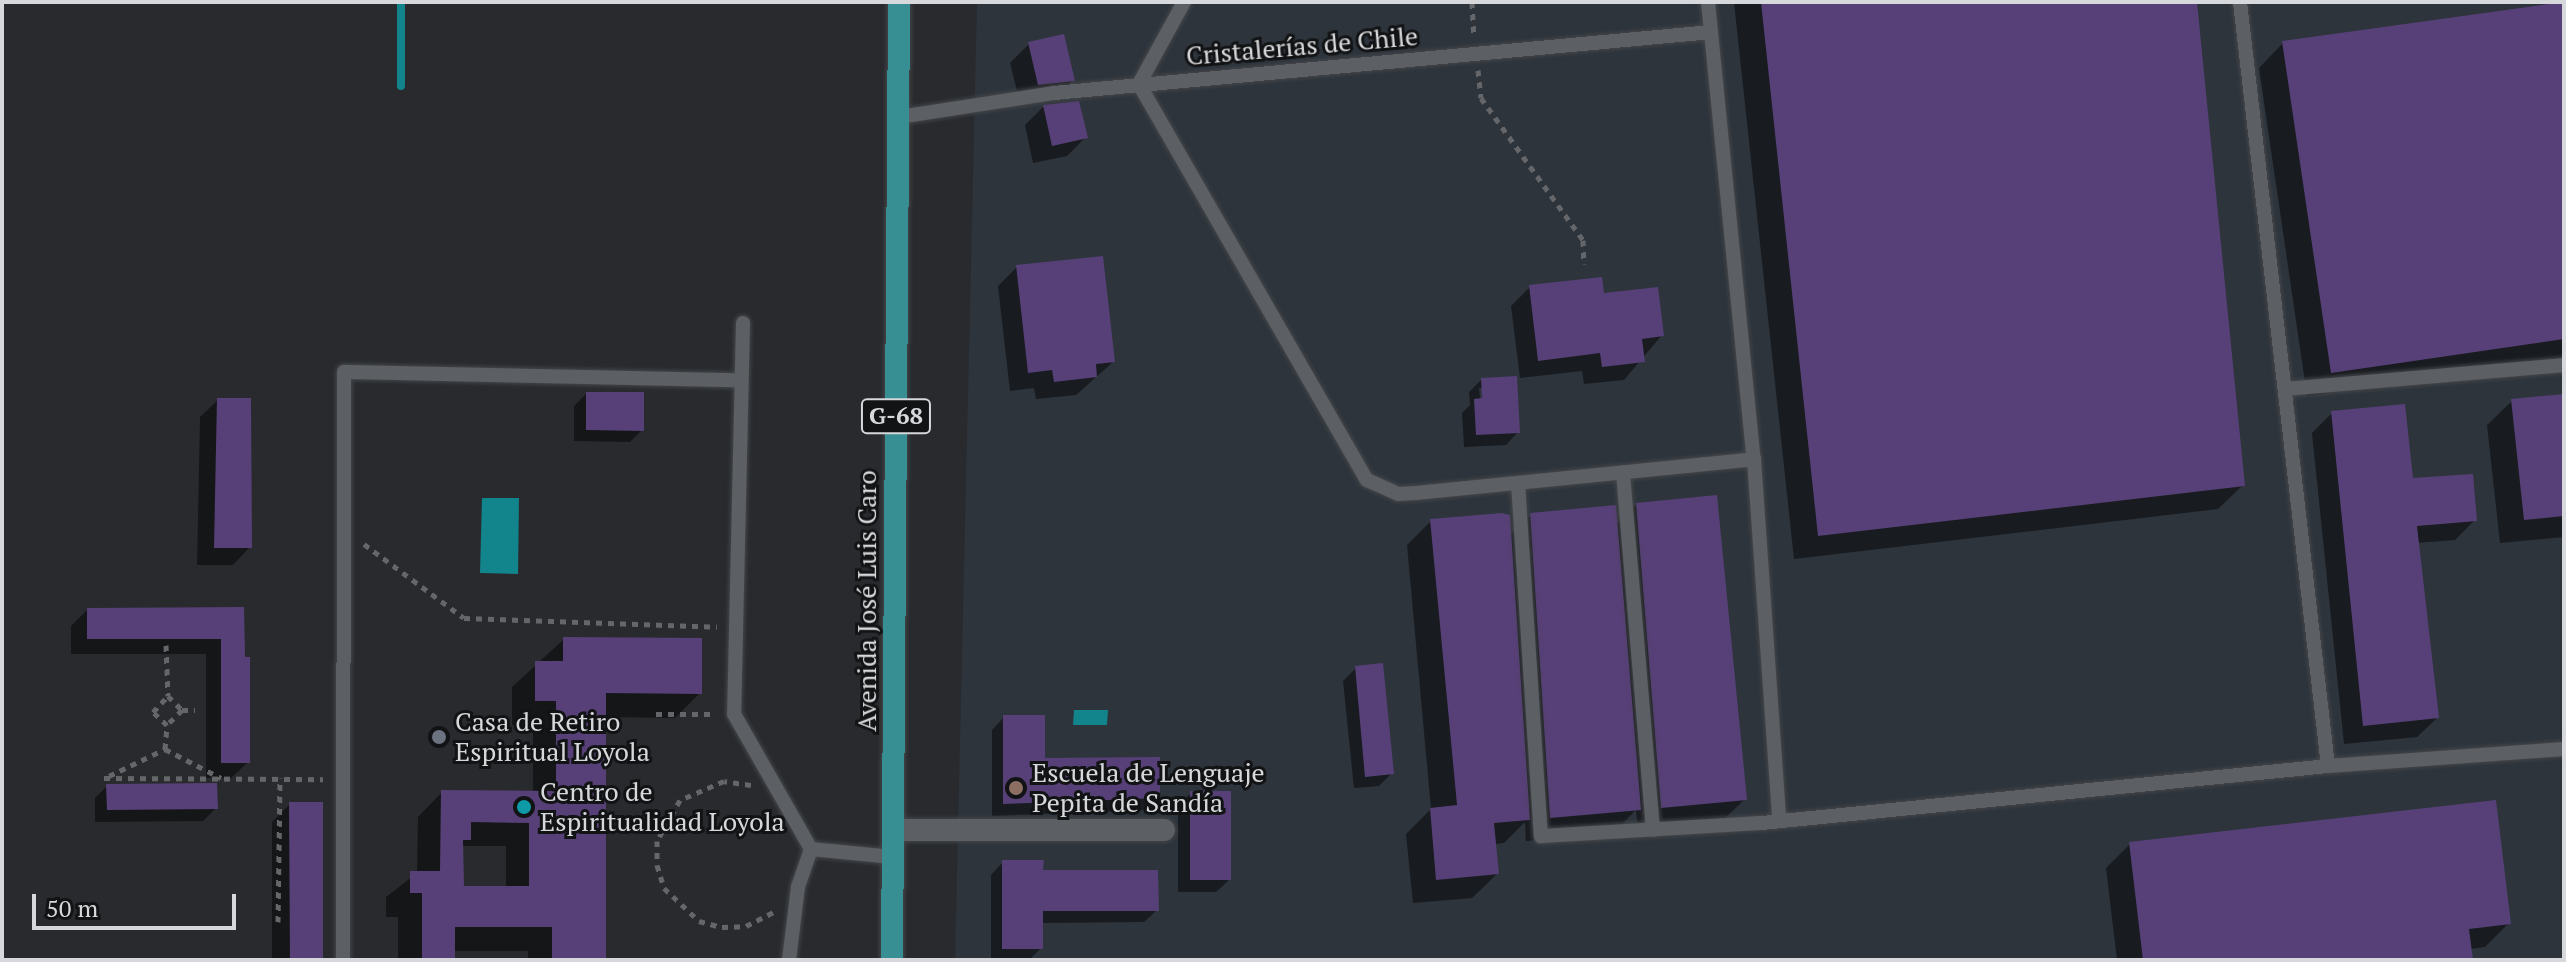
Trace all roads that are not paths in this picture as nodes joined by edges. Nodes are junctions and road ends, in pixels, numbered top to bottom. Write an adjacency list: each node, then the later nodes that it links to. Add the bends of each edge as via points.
1 (899, 2): 7 (main road, Avenida José Luis Caro / G-68)
2 (1184, 2): 6 (lane)
3 (1708, 2): 5 (lane)
4 (2240, 2): 11 (lane)
5 (1711, 32): 6 (lane, Cristalerías de Chile); 12 (lane)
6 (1139, 84): 7 (lane, Cristalerías de Chile); 14 (lane, via 1341,443 1367,480 1398,494)
7 (899, 117): 18 (main road, Avenida José Luis Caro / G-68)
8 (743, 323): 10 (lane)
9 (2564, 365): 11 (lane)
10 (741, 380): 21 (lane, via 734,714); 23 (lane, via 344,372)
11 (2286, 389): 16 (lane)
12 (1754, 459): 13 (lane); 17 (lane)
13 (1623, 473): 14 (lane); 20 (lane)
14 (1518, 483): 20 (lane, via 1541,836)
15 (2564, 749): 16 (lane)
16 (2328, 766): 17 (lane)
17 (1779, 821): 20 (lane)
18 (893, 830): 19 (street); 22 (main road, Avenida José Luis Caro / G-68)
19 (1164, 830)
20 (1653, 830)
21 (811, 849): 22 (lane); 24 (lane, via 798,887)
22 (893, 857): 25 (main road, Avenida José Luis Caro / G-68)
23 (343, 960)
24 (789, 960)
25 (892, 960)

